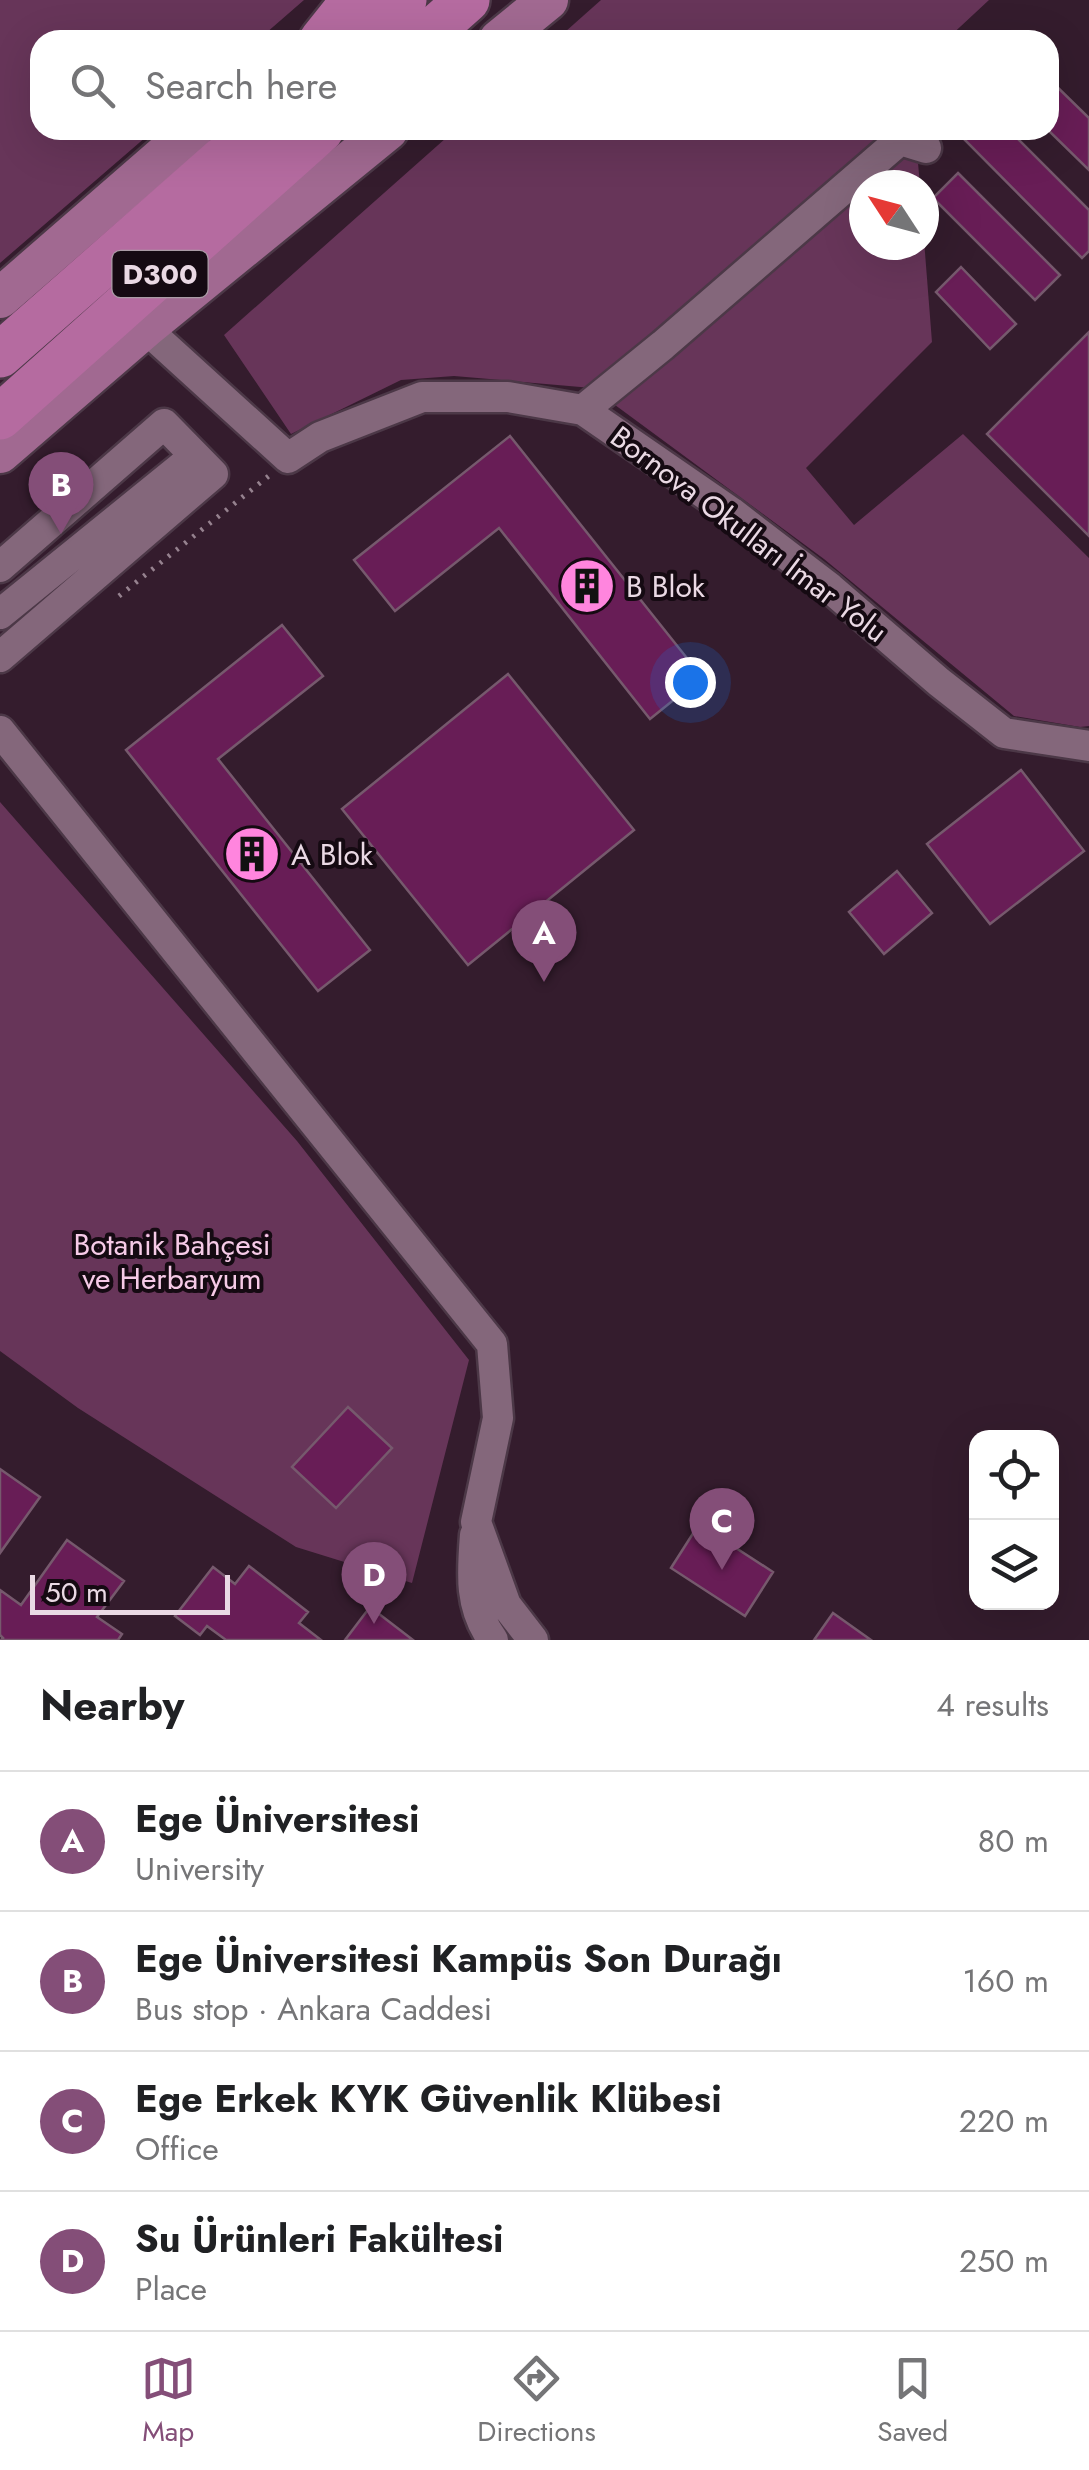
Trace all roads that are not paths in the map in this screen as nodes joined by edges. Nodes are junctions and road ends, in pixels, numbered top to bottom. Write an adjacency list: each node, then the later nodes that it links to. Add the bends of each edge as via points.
1 (342, 0): 7 (main road)
2 (354, 0): 8 (highway)
3 (467, 0): 6 (highway)
4 (476, 0): 6 (highway)
5 (548, 0): 9 (main road)
6 (419, 24)
7 (308, 30)
8 (330, 30)
9 (511, 30)
10 (182, 140): 15 (main road)
11 (243, 140): 17 (highway, D300)
12 (310, 140): 19 (highway, D300)
13 (376, 140): 16 (main road)
14 (926, 148): 18 (street, via 900,140)
15 (0, 298)
16 (145, 328): 18 (street, Bornova Okulları İmar Yolu, via 288,458 320,437 422,397 508,397); 20 (main road)
17 (0, 355)
18 (584, 410): 26 (street, Bornova Okulları İmar Yolu, via 746,523 1004,733)
19 (0, 417)
20 (0, 453)
21 (195, 456): 22 (street, via 164,424); 23 (street); 24 (street, via 213,474)
22 (0, 567)
23 (0, 614)
24 (0, 657)
25 (0, 731): 27 (street, via 492,1344 498,1418)
26 (1089, 746)
27 (476, 1522): 28 (street, via 472,1584 481,1624); 29 (street, via 506,1606)
28 (493, 1640)
29 (533, 1640)

